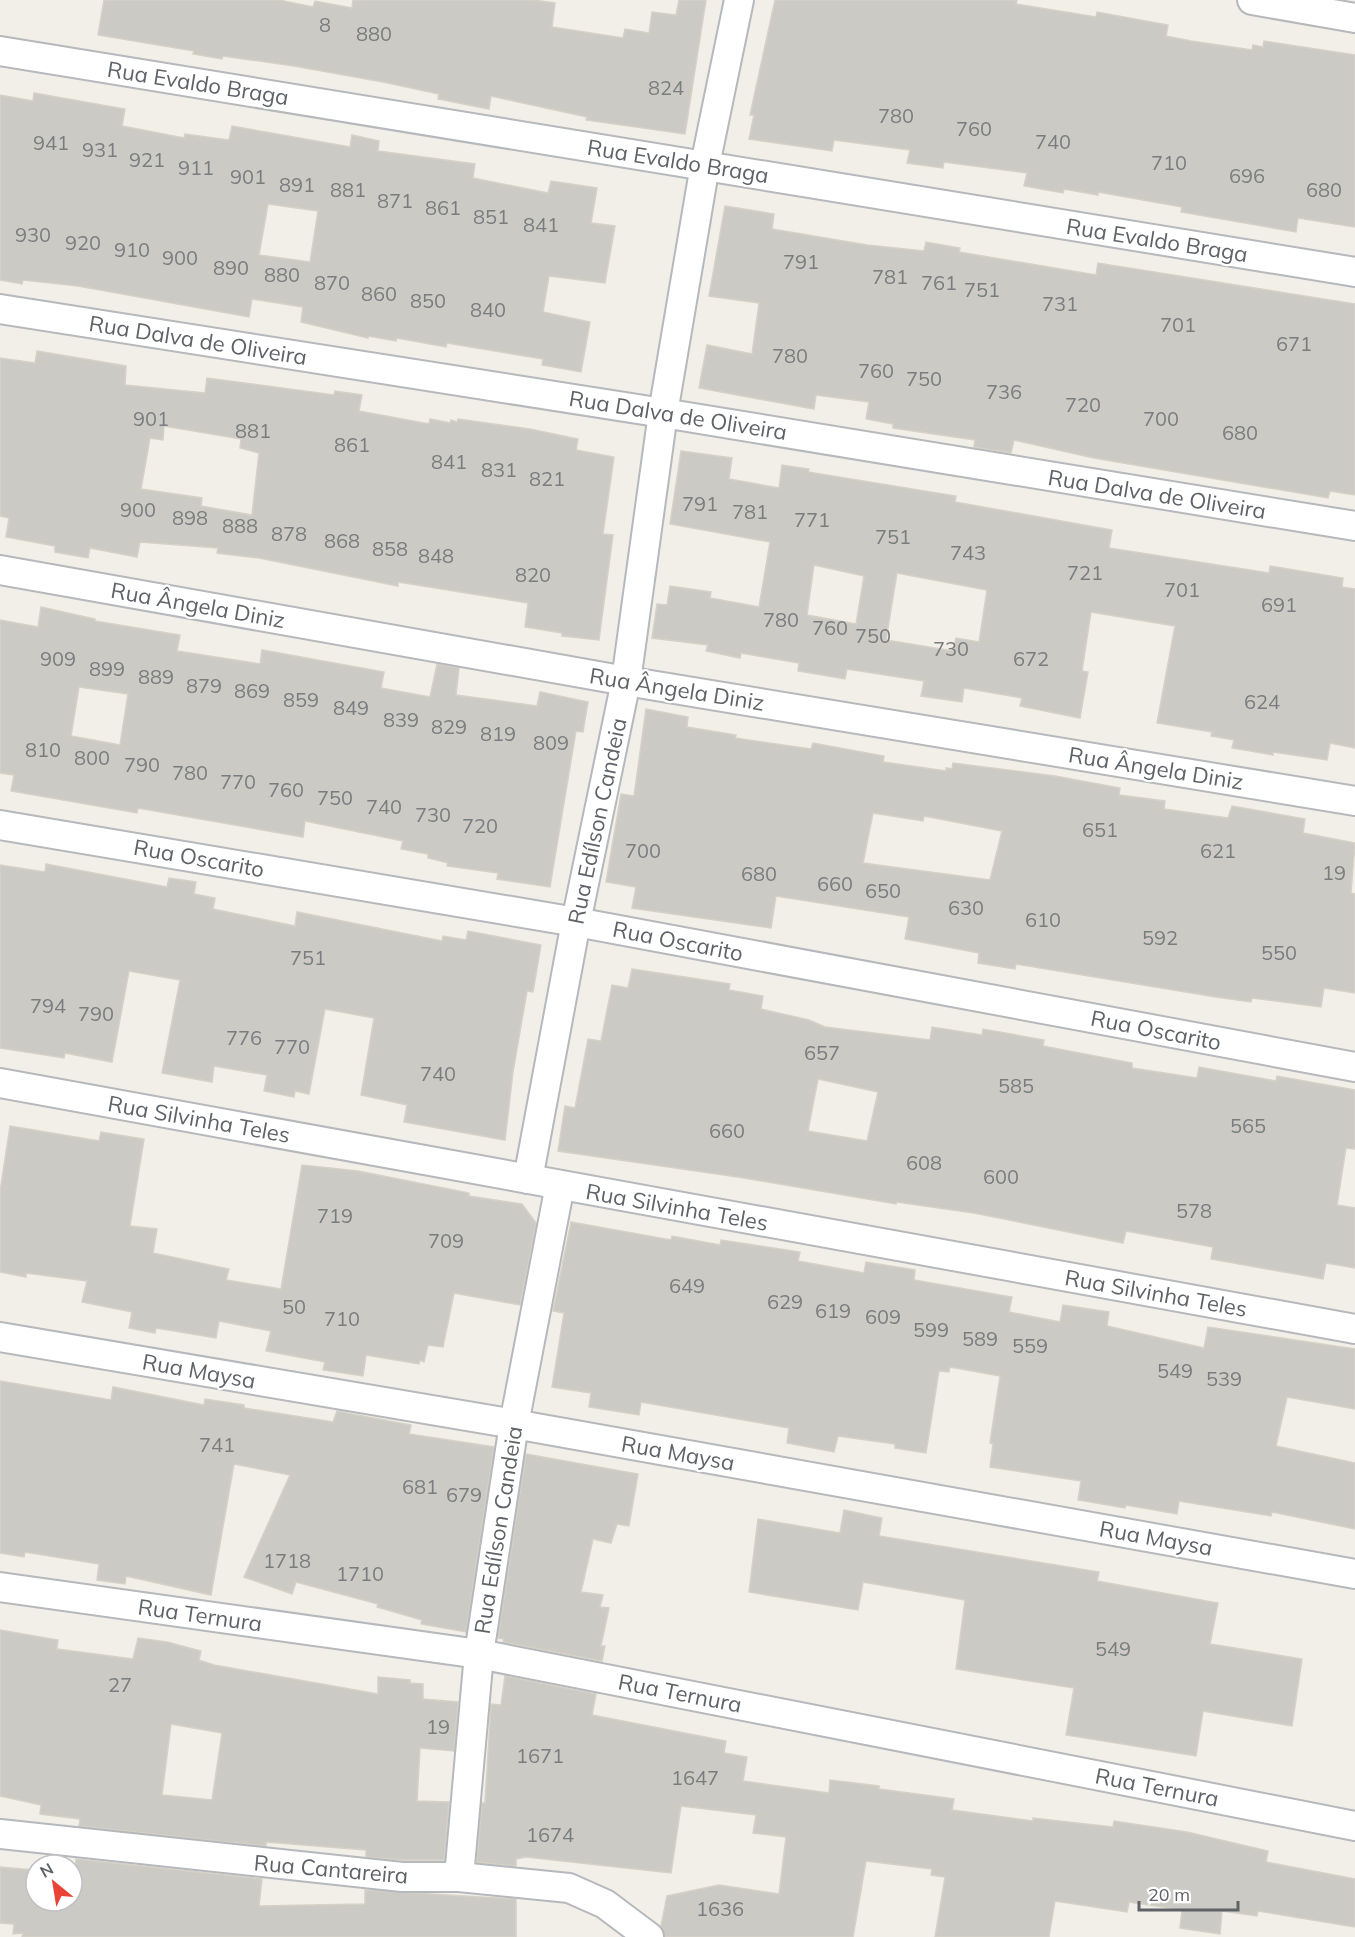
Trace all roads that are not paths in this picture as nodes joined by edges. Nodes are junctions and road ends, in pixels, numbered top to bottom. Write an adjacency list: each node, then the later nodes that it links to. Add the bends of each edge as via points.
1 (739, 0): 5 (street, Rua Edílson Candeia)
2 (1252, 0): 3 (street)
3 (1355, 18)
4 (0, 51): 5 (street, Rua Evaldo Braga)
5 (705, 165): 6 (street, Rua Evaldo Braga); 8 (street, Rua Edílson Candeia)
6 (1355, 272)
7 (0, 309): 8 (street, Rua Dalva de Oliveira)
8 (663, 412): 9 (street, Rua Dalva de Oliveira); 11 (street, Rua Edílson Candeia)
9 (1355, 526)
10 (0, 570): 11 (street, Rua Ângela Diniz)
11 (626, 681): 12 (street, Rua Ângela Diniz); 14 (street, Rua Edílson Candeia)
12 (1355, 801)
13 (0, 825): 14 (street, Rua Oscarito)
14 (576, 922): 15 (street, Rua Oscarito); 17 (street, Rua Edílson Candeia)
15 (1355, 1067)
16 (0, 1083): 17 (street, Rua Silvinha Teles)
17 (528, 1179): 18 (street, Rua Silvinha Teles)
18 (560, 1185): 19 (street, Rua Silvinha Teles); 21 (street, Rua Edílson Candeia)
19 (1355, 1329)
20 (0, 1337): 21 (street, Rua Maysa)
21 (514, 1424): 22 (street, Rua Maysa); 24 (street, Rua Edílson Candeia)
22 (1355, 1574)
23 (0, 1587): 24 (street, Rua Ternura)
24 (478, 1654): 25 (street, Rua Ternura); 27 (street, Rua Edílson Candeia)
25 (1355, 1826)
26 (0, 1834): 27 (street, Rua Cantareira, via 402,1877)
27 (459, 1877): 28 (street, Rua Cantareira, via 569,1888 604,1904)
28 (649, 1937)

